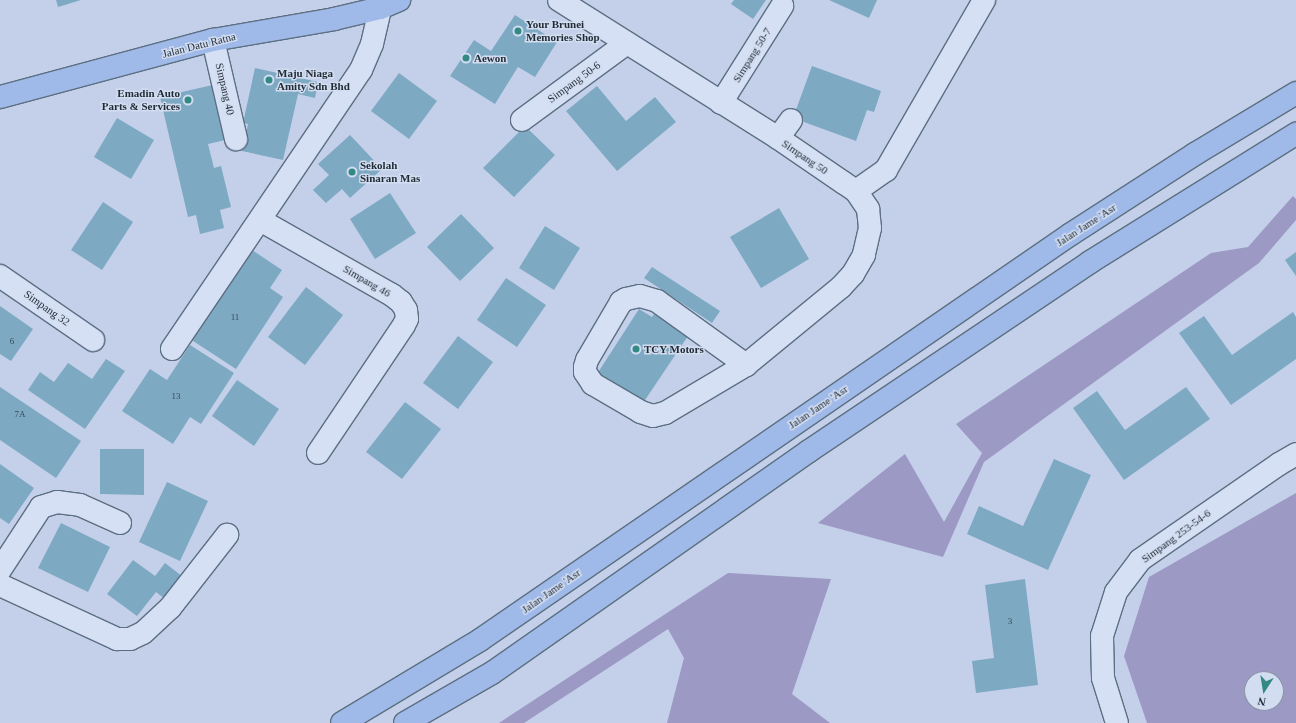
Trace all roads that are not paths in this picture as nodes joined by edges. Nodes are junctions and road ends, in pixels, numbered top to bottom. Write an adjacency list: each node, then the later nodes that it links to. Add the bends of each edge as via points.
1 (559, 0): 6 (street, Simpang 50)
2 (984, 0): 15 (street, via 886,170)
3 (390, 4): 5 (main road, Jalan Datu Ratna, via 334,19); 16 (street, via 361,70)
4 (782, 6): 9 (street, Simpang 50-7)
5 (213, 40): 8 (main road, Jalan Datu Ratna); 14 (street, Simpang 40)
6 (627, 43): 9 (street, Simpang 50); 10 (street, Simpang 50-6)
7 (1296, 94): 27 (main road, Jalan Jame 'Asr, via 1195,154 1071,234 480,640)
8 (0, 96)
9 (721, 104): 13 (street, Simpang 50)
10 (522, 120)
11 (791, 120): 13 (street)
12 (1296, 134): 28 (main road, via 1090,262 809,451 492,673)
13 (778, 138): 15 (street, Simpang 50)
14 (236, 139)
15 (856, 191): 20 (street, Simpang 50, via 868,209 870,228 864,255 853,274 842,287)
16 (260, 220): 19 (street); 21 (street, Simpang 46, via 392,295 406,310 407,319 404,326)
17 (0, 276): 18 (street, Simpang 32)
18 (93, 340)
19 (172, 349)
20 (746, 365): 20 (street, Simpang 50, via 665,413 653,416 641,412 593,384 585,372 587,360 621,302 640,296 657,301)
21 (318, 452)
22 (1296, 454): 29 (street, Simpang 253-54-6, via 1140,560 1116,592 1102,636 1103,678)
23 (120, 523): 25 (street, via 80,505 58,502 41,507)
24 (227, 534): 26 (street, via 170,608 143,634 130,639 118,639)
25 (0, 570)
26 (0, 585)
27 (342, 723)
28 (405, 723)
29 (1117, 723)

